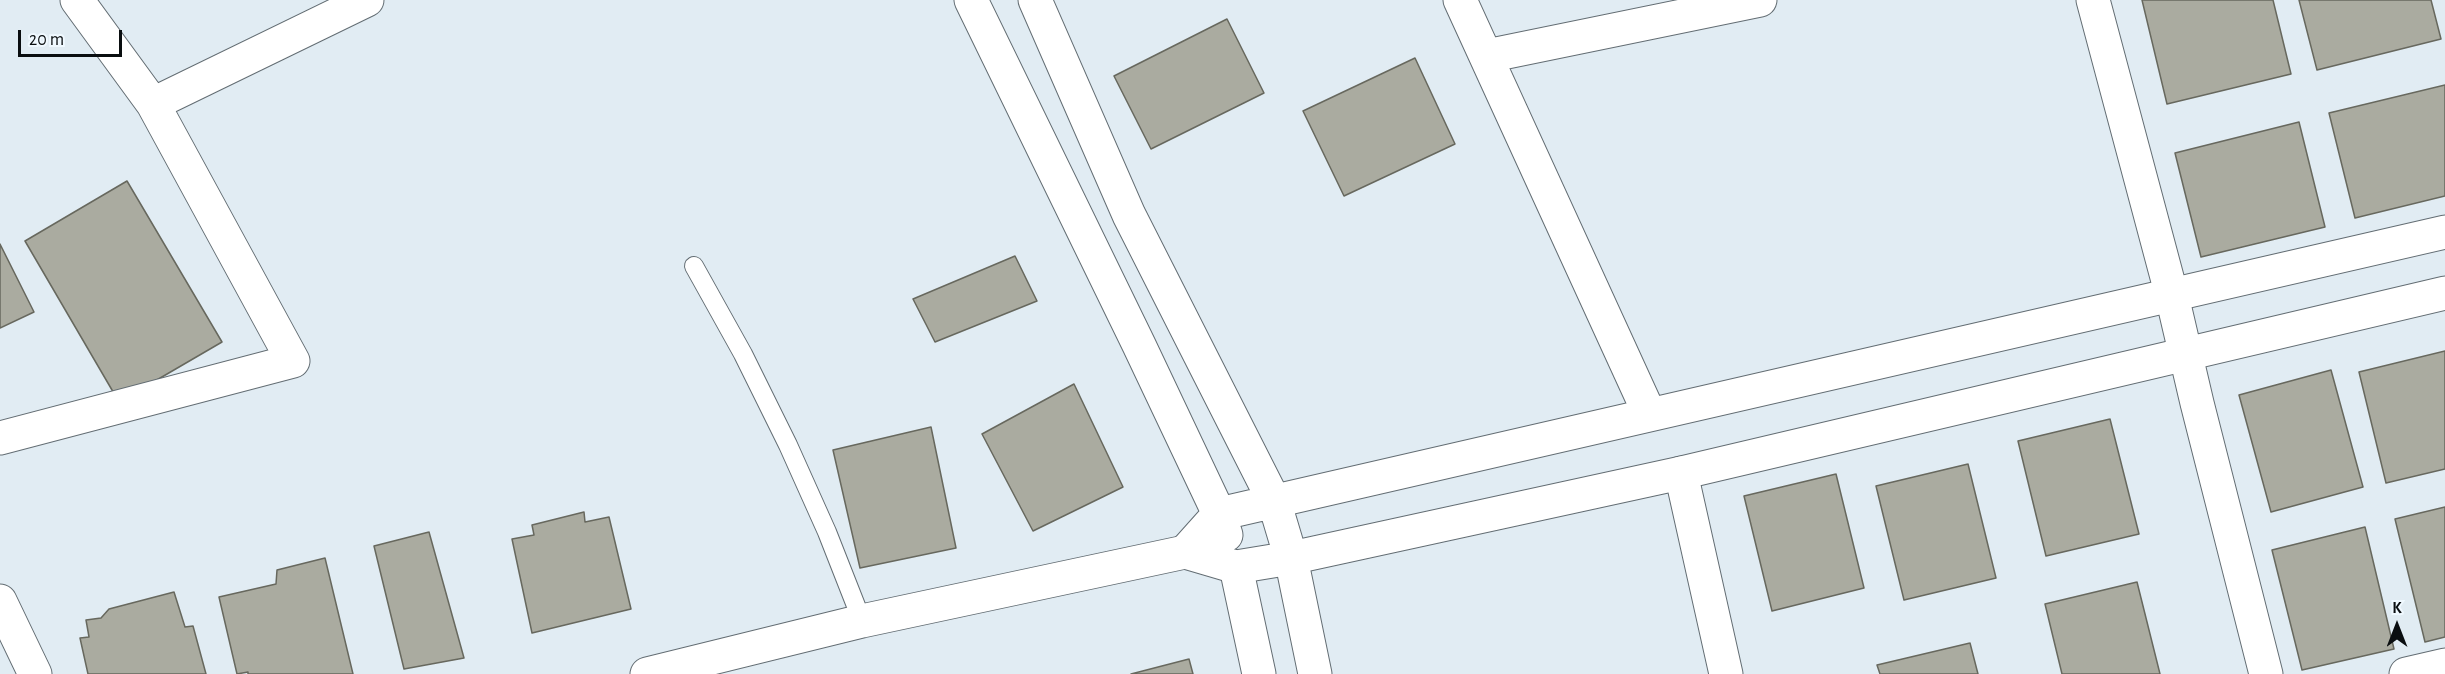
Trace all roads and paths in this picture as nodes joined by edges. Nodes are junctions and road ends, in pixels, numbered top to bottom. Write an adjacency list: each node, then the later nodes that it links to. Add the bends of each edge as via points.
1 (77, 0): 9 (street)
2 (368, 0): 9 (street)
3 (971, 0): 19 (street)
4 (1035, 0): 18 (street, via 1129,215)
5 (1460, 0): 8 (street)
6 (1760, 0): 8 (street)
7 (2093, 0): 13 (street)
8 (1487, 56): 15 (street)
9 (153, 104): 16 (street, via 293,361)
10 (2445, 232): 13 (street)
11 (694, 266): 24 (lane, via 788,445)
12 (2445, 293): 14 (street)
13 (2172, 296): 14 (street); 15 (street)
14 (2186, 356): 17 (street); 31 (street)
15 (1649, 413): 18 (street)
16 (0, 438)
17 (1681, 473): 21 (street); 30 (street)
18 (1274, 501): 19 (street); 21 (street)
19 (1219, 514): 20 (street); 22 (street)
20 (1185, 552): 22 (street); 24 (street)
21 (1291, 558): 22 (street); 29 (street)
22 (1236, 567): 28 (street)
23 (0, 601): 26 (street)
24 (862, 621): 27 (street)
25 (2445, 664): 32 (street)
26 (36, 674)
27 (647, 674)
28 (1259, 674)
29 (1315, 674)
30 (1726, 674)
31 (2266, 674)
32 (2406, 674)

